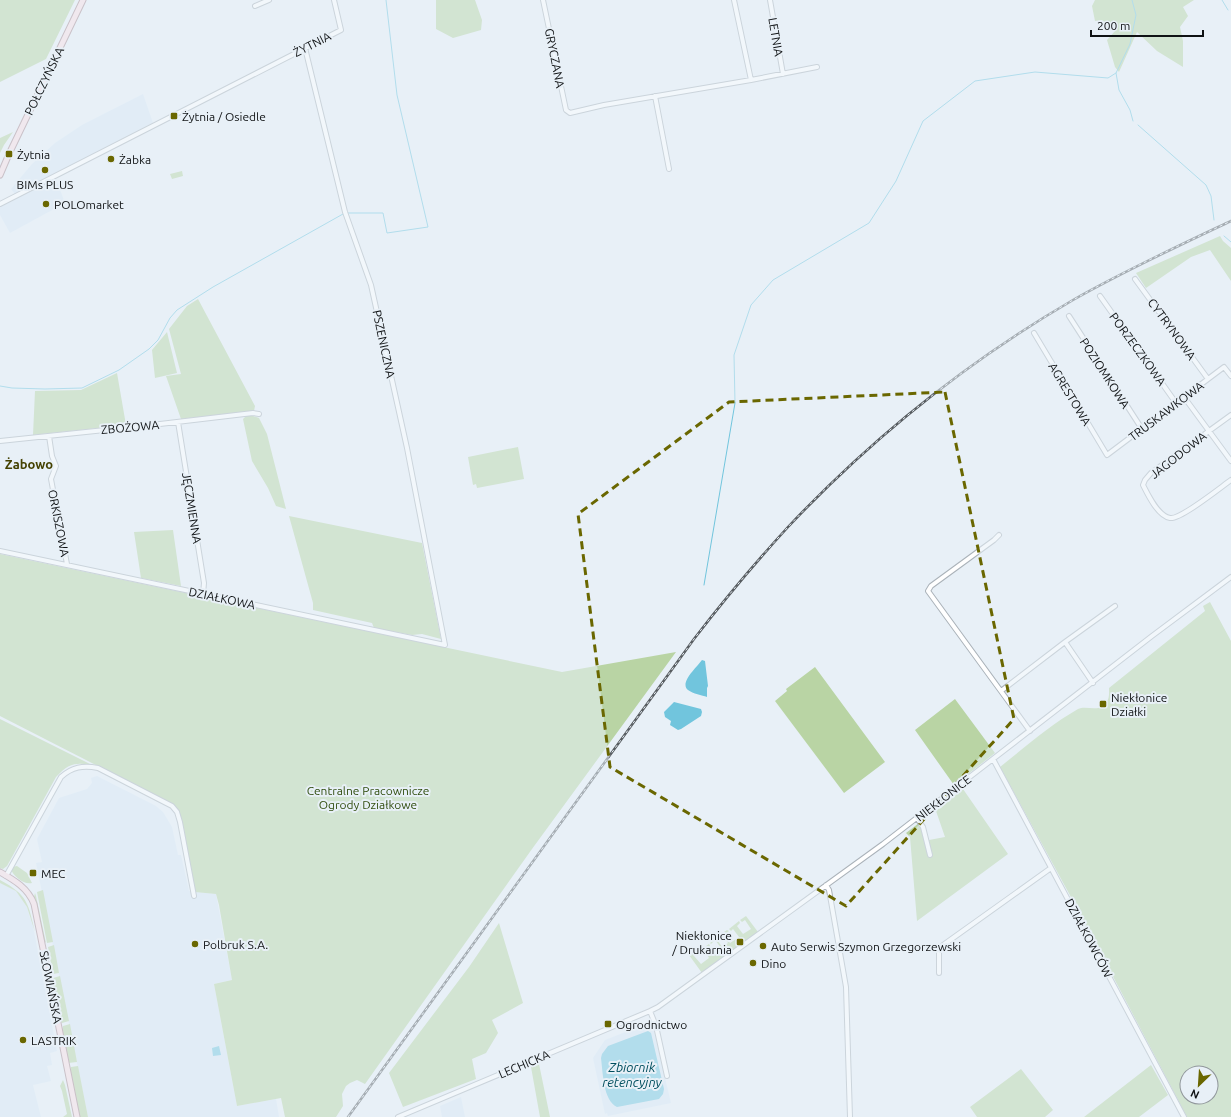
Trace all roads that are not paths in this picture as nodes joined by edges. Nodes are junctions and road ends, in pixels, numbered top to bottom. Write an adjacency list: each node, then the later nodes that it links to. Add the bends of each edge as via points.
1 (83, 0): 13 (main road, POŁCZYŃSKA)
2 (268, 0): 7 (street)
3 (334, 0): 8 (street, ŻYTNIA, via 341,30)
4 (543, 0): 12 (street, GRYCZANA, via 566,110 570,113 604,104)
5 (734, 0): 11 (street)
6 (770, 0): 10 (street, LETNIA)
7 (255, 6)
8 (305, 48): 17 (street, ŻYTNIA); 43 (street, PSZENICZNA, via 345,212 371,285 407,448)
9 (817, 67): 10 (street)
10 (783, 74): 11 (street)
11 (751, 80): 12 (street)
12 (655, 96): 15 (street)
13 (5, 162): 14 (main road, POŁCZYŃSKA); 16 (main road, POŁCZYŃSKA)
14 (0, 169)
15 (670, 169)
16 (0, 175)
17 (0, 204)
18 (1135, 279): 23 (street, CYTRYNOWA)
19 (1100, 296): 25 (street, PORZECZKOWA)
20 (1069, 316): 29 (street, POZIOMKOWA)
21 (1034, 333): 33 (street, AGRESTOWA)
22 (1231, 376): 23 (street, TRUSKAWKOWA, via 1224,366)
23 (1208, 379): 24 (street, TRUSKAWKOWA)
24 (1184, 397): 25 (street, TRUSKAWKOWA); 30 (street)
25 (1176, 403): 29 (street, TRUSKAWKOWA)
26 (259, 414): 28 (street, ZBOŻOWA)
27 (1231, 415): 30 (street, JAGODOWA)
28 (178, 422): 31 (street, ZBOŻOWA); 40 (street, JĘCZMIENNA, via 204,583)
29 (1142, 429): 33 (street, TRUSKAWKOWA)
30 (1210, 430): 34 (street); 35 (street, JAGODOWA, via 1151,472 1145,480 1146,491 1161,513 1174,518 1184,514)
31 (49, 436): 32 (street, ZBOŻOWA); 38 (street, ORKISZOWA, via 56,466 50,479)
32 (0, 441)
33 (1106, 455)
34 (1231, 461)
35 (1231, 480)
36 (999, 535): 45 (street, via 931,586 928,591)
37 (0, 551): 38 (street, DZIAŁKOWA)
38 (67, 564): 40 (street, DZIAŁKOWA)
39 (1231, 577): 44 (street, NIEKŁONICE)
40 (203, 594): 43 (street, DZIAŁKOWA)
41 (1114, 606): 42 (street)
42 (1065, 642): 44 (street); 45 (street)
43 (445, 645)
44 (1093, 682): 46 (street, NIEKŁONICE)
45 (1001, 691): 46 (street)
46 (1030, 731): 47 (street, NIEKŁONICE)
47 (993, 759): 48 (street, NIEKŁONICE); 50 (street, DZIAŁKOWCÓW)
48 (917, 818): 49 (street, via 923,827); 53 (street, NIEKŁONICE)
49 (930, 855)
50 (1051, 868): 55 (street, via 939,948); 61 (street, DZIAŁKOWCÓW)
51 (0, 872): 52 (main road, SŁOWIAŃSKA)
52 (6, 876): 54 (street, via 61,778 74,768 90,766 172,806 177,812); 58 (main road, SŁOWIAŃSKA, via 23,887 34,904)
53 (826, 885): 56 (street, NIEKŁONICE); 60 (street, via 830,890 846,987)
54 (194, 896)
55 (939, 973)
56 (650, 1011): 57 (street, via 656,1026); 59 (street, LECHICKA)
57 (667, 1076)
58 (77, 1117)
59 (398, 1117)
60 (850, 1117)
61 (1183, 1117)

